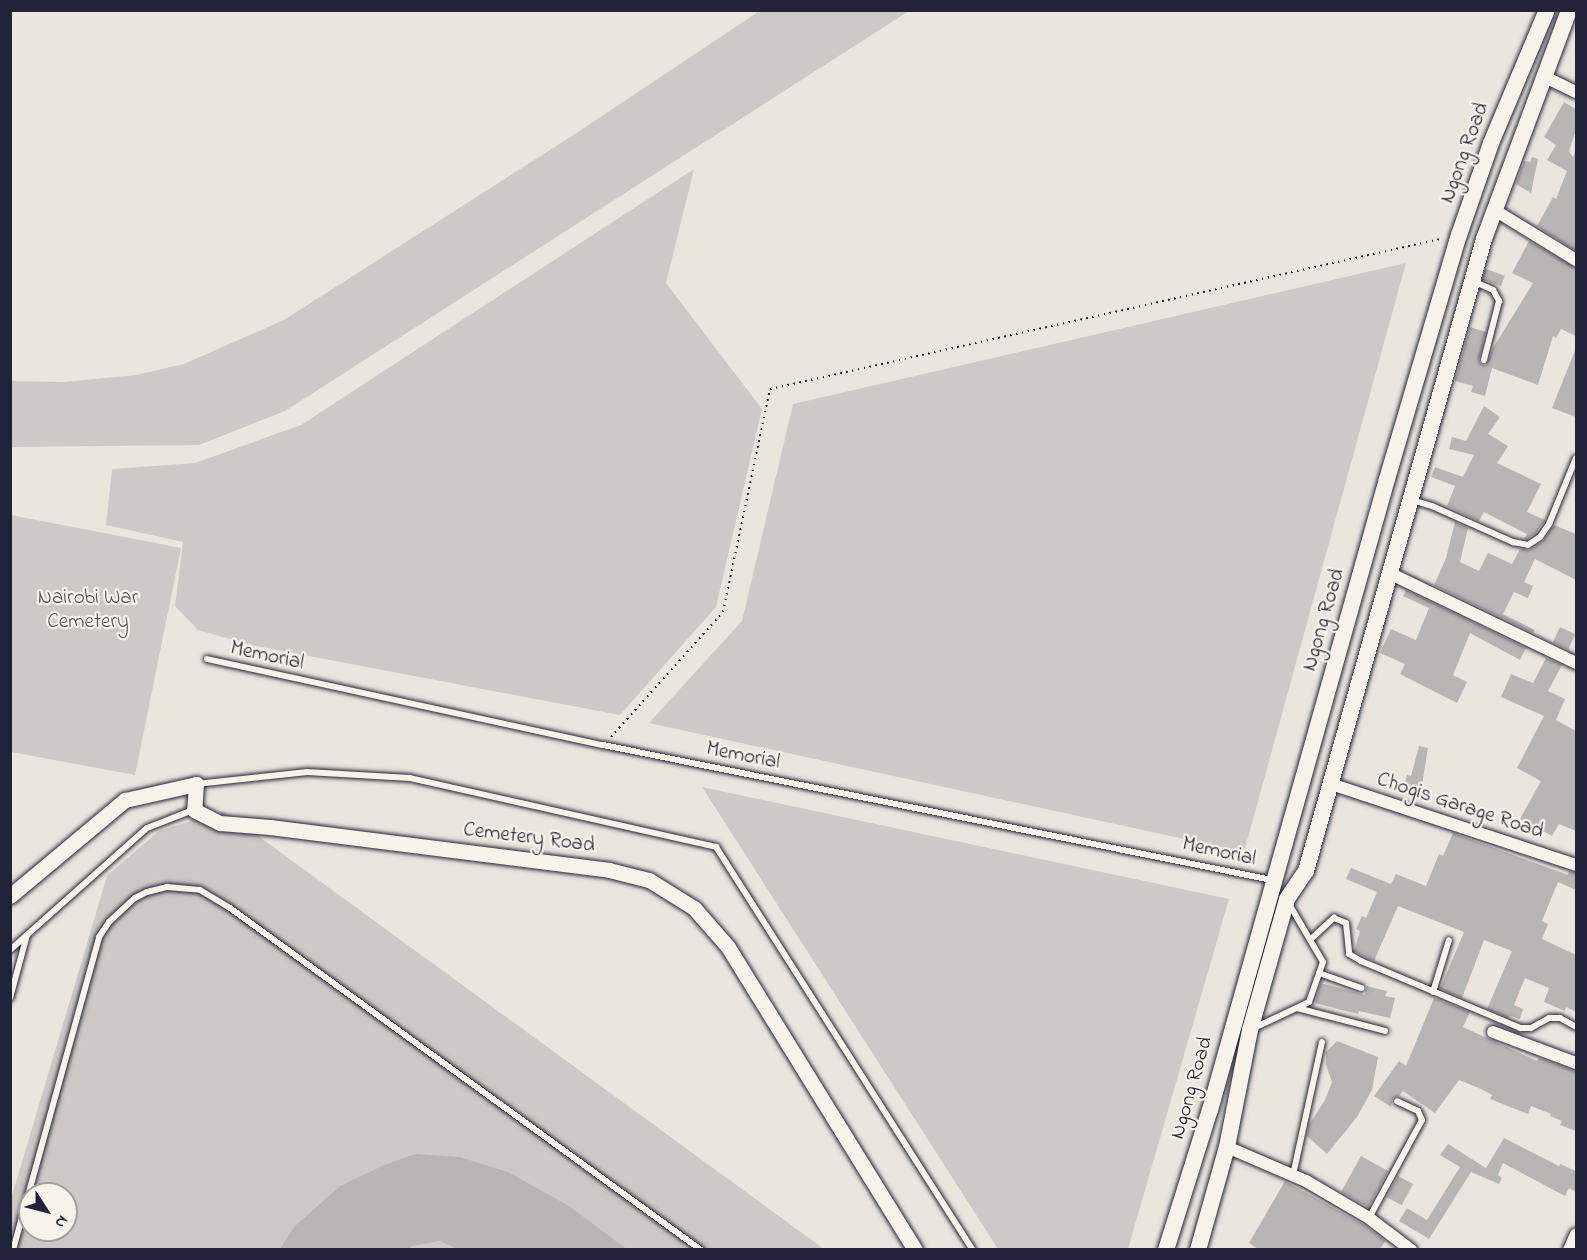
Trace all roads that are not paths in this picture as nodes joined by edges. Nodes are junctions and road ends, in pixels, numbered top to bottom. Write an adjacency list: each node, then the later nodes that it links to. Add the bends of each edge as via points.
1 (1547, 10): 18 (main road, Ngong Road, via 1491,143 1459,235)
2 (1569, 10): 3 (main road, Ngong Road)
3 (1543, 76): 4 (street); 5 (main road, Ngong Road)
4 (1576, 92)
5 (1496, 211): 6 (street); 7 (main road, Ngong Road)
6 (1576, 260)
7 (1473, 280): 8 (lane, via 1494,290 1499,301); 10 (main road, Ngong Road)
8 (1484, 360)
9 (1576, 458): 10 (lane, via 1549,524 1528,545)
10 (1409, 499): 11 (main road, Ngong Road)
11 (1389, 573): 13 (street); 15 (main road, Ngong Road)
12 (207, 660): 18 (lane, Memorial, via 603,746)
13 (1576, 663)
14 (196, 784): 16 (street); 19 (street, via 125,800); 44 (lane, via 307,772 410,778 716,847)
15 (1331, 784): 17 (street, Chogis Garage Road); 20 (main road, Ngong Road, via 1306,871)
16 (194, 810): 21 (lane, via 147,828); 43 (street, Cemetery Road, via 220,823 609,870 649,880 669,891 694,908 728,947)
17 (1576, 865)
18 (1273, 880): 45 (main road, Ngong Road, via 1210,1110)
19 (10, 896)
20 (1287, 899): 22 (lane); 31 (main road, Ngong Road)
21 (28, 934): 24 (lane); 28 (lane)
22 (1310, 940): 25 (lane, via 1323,962); 27 (lane, via 1334,918 1346,922 1349,954)
23 (1449, 940): 27 (lane)
24 (10, 950)
25 (1319, 973): 26 (lane); 29 (lane, via 1309,1002)
26 (1361, 987)
27 (1433, 992): 30 (lane, via 1520,1028 1531,1028 1549,1018 1560,1018)
28 (10, 998)
29 (1297, 1008): 31 (lane); 32 (lane)
30 (1576, 1027)
31 (1250, 1030): 37 (main road, Ngong Road)
32 (1384, 1031)
33 (1493, 1032): 35 (street)
34 (1322, 1042): 38 (lane)
35 (1576, 1063)
36 (1397, 1101): 39 (lane, via 1418,1111 1422,1120)
37 (1227, 1147): 38 (street); 46 (main road, Ngong Road)
38 (1293, 1176): 39 (street)
39 (1369, 1218): 47 (street)
40 (1576, 1234): 48 (street)
41 (13, 1250): 42 (lane, via 99,937 135,898 167,888 200,890 230,908)
42 (701, 1250)
43 (915, 1250)
44 (974, 1250)
45 (1166, 1250)
46 (1198, 1250)
47 (1411, 1250)
48 (1569, 1250)

